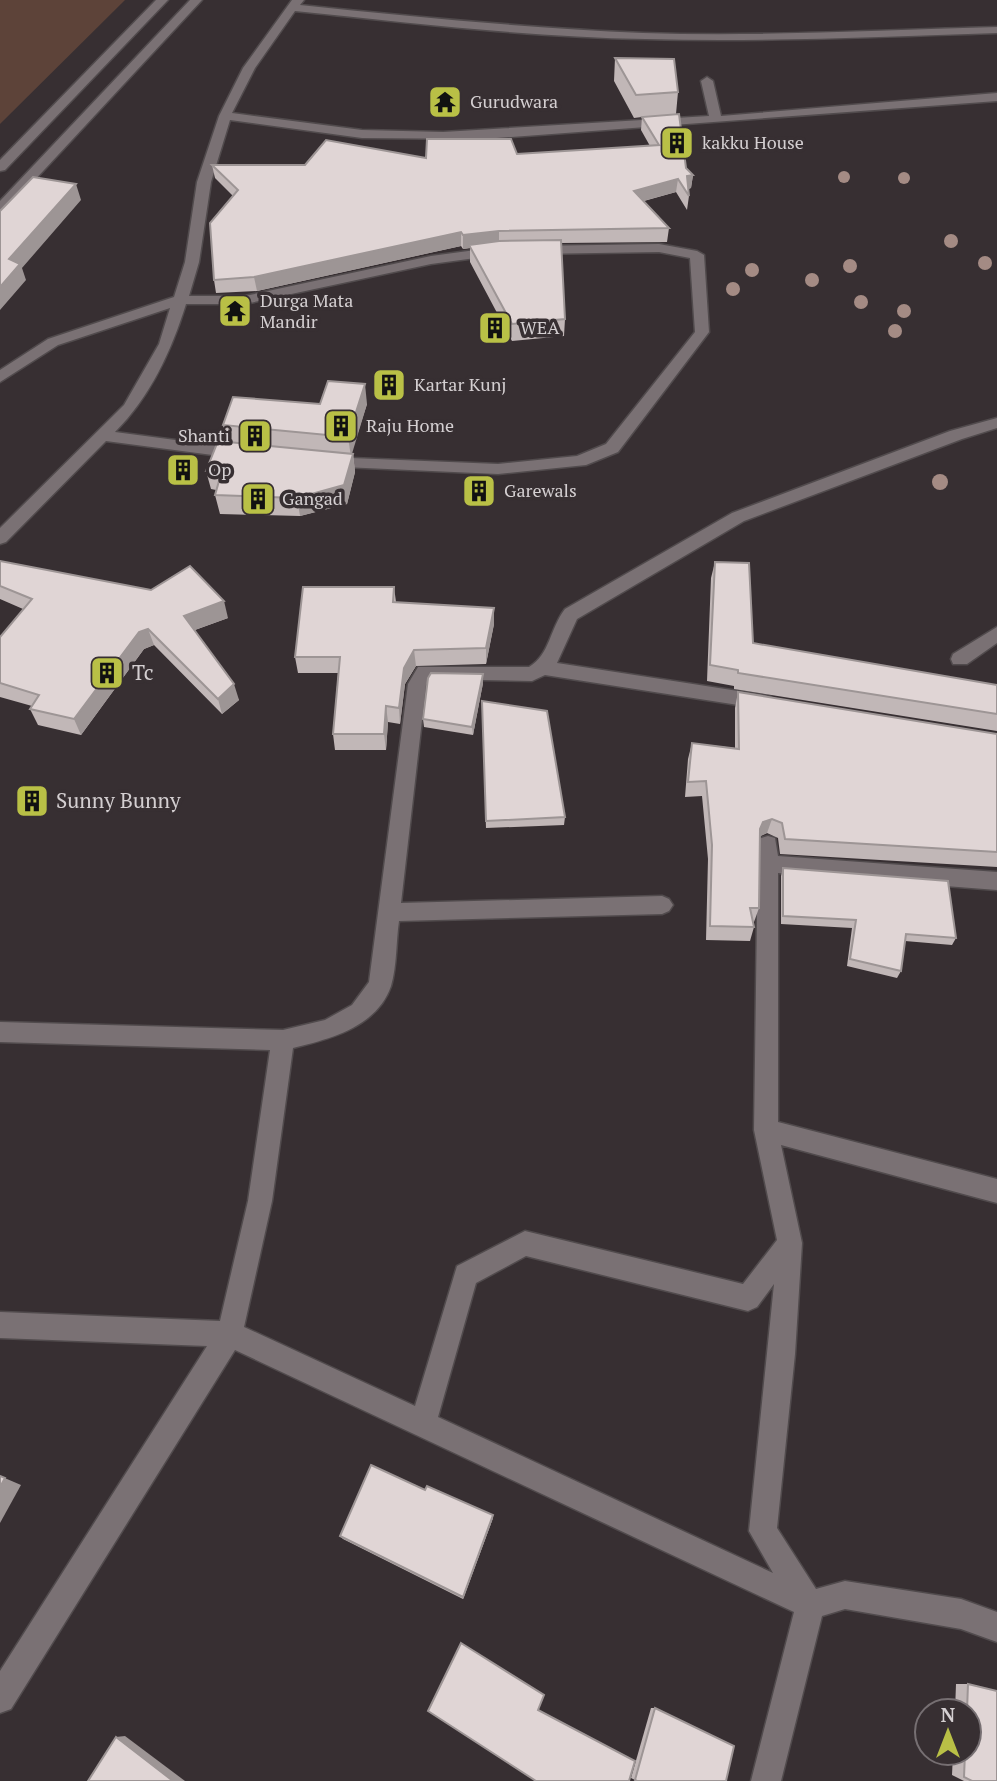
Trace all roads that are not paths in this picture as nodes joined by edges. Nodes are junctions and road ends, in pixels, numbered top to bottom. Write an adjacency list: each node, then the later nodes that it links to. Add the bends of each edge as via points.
1 (162, 0): 9 (street)
2 (196, 0): 10 (street)
3 (296, 4): 4 (street, via 452,24 643,36); 7 (street, via 249,68)
4 (997, 30)
5 (707, 81): 8 (street)
6 (997, 97): 8 (street)
7 (225, 116): 8 (street, via 340,132 444,135); 11 (street, via 205,182 192,262)
8 (716, 120)
9 (0, 167)
10 (0, 209)
11 (180, 300): 12 (street, via 52,342); 14 (street, via 166,344 130,408); 16 (street, via 245,300 431,260 499,251 659,248 697,255 702,332 612,448 580,461 498,469)
12 (0, 376)
13 (997, 423): 20 (street, via 738,517 571,614 562,623 554,657)
14 (103, 436): 15 (street); 17 (street)
15 (258, 456)
16 (313, 461)
17 (0, 538)
18 (997, 634): 19 (street)
19 (960, 659)
20 (545, 668): 21 (street); 24 (street, via 532,674 425,672 417,684)
21 (784, 706)
22 (997, 881): 27 (street, via 768,854)
23 (662, 905): 24 (street)
24 (389, 912): 26 (street, via 380,985 359,1012 330,1028)
25 (0, 1032): 26 (street)
26 (284, 1040): 31 (street, via 260,1201)
27 (766, 1130): 28 (street); 29 (street)
28 (997, 1191)
29 (790, 1243): 32 (street, via 748,1298 525,1243 466,1275); 33 (street, via 763,1531)
30 (0, 1325): 31 (street)
31 (230, 1334): 32 (street); 35 (street)
32 (423, 1424): 33 (street)
33 (810, 1605): 34 (street, via 845,1595 961,1614); 36 (street)
34 (997, 1627)
35 (0, 1698)
36 (766, 1781)

